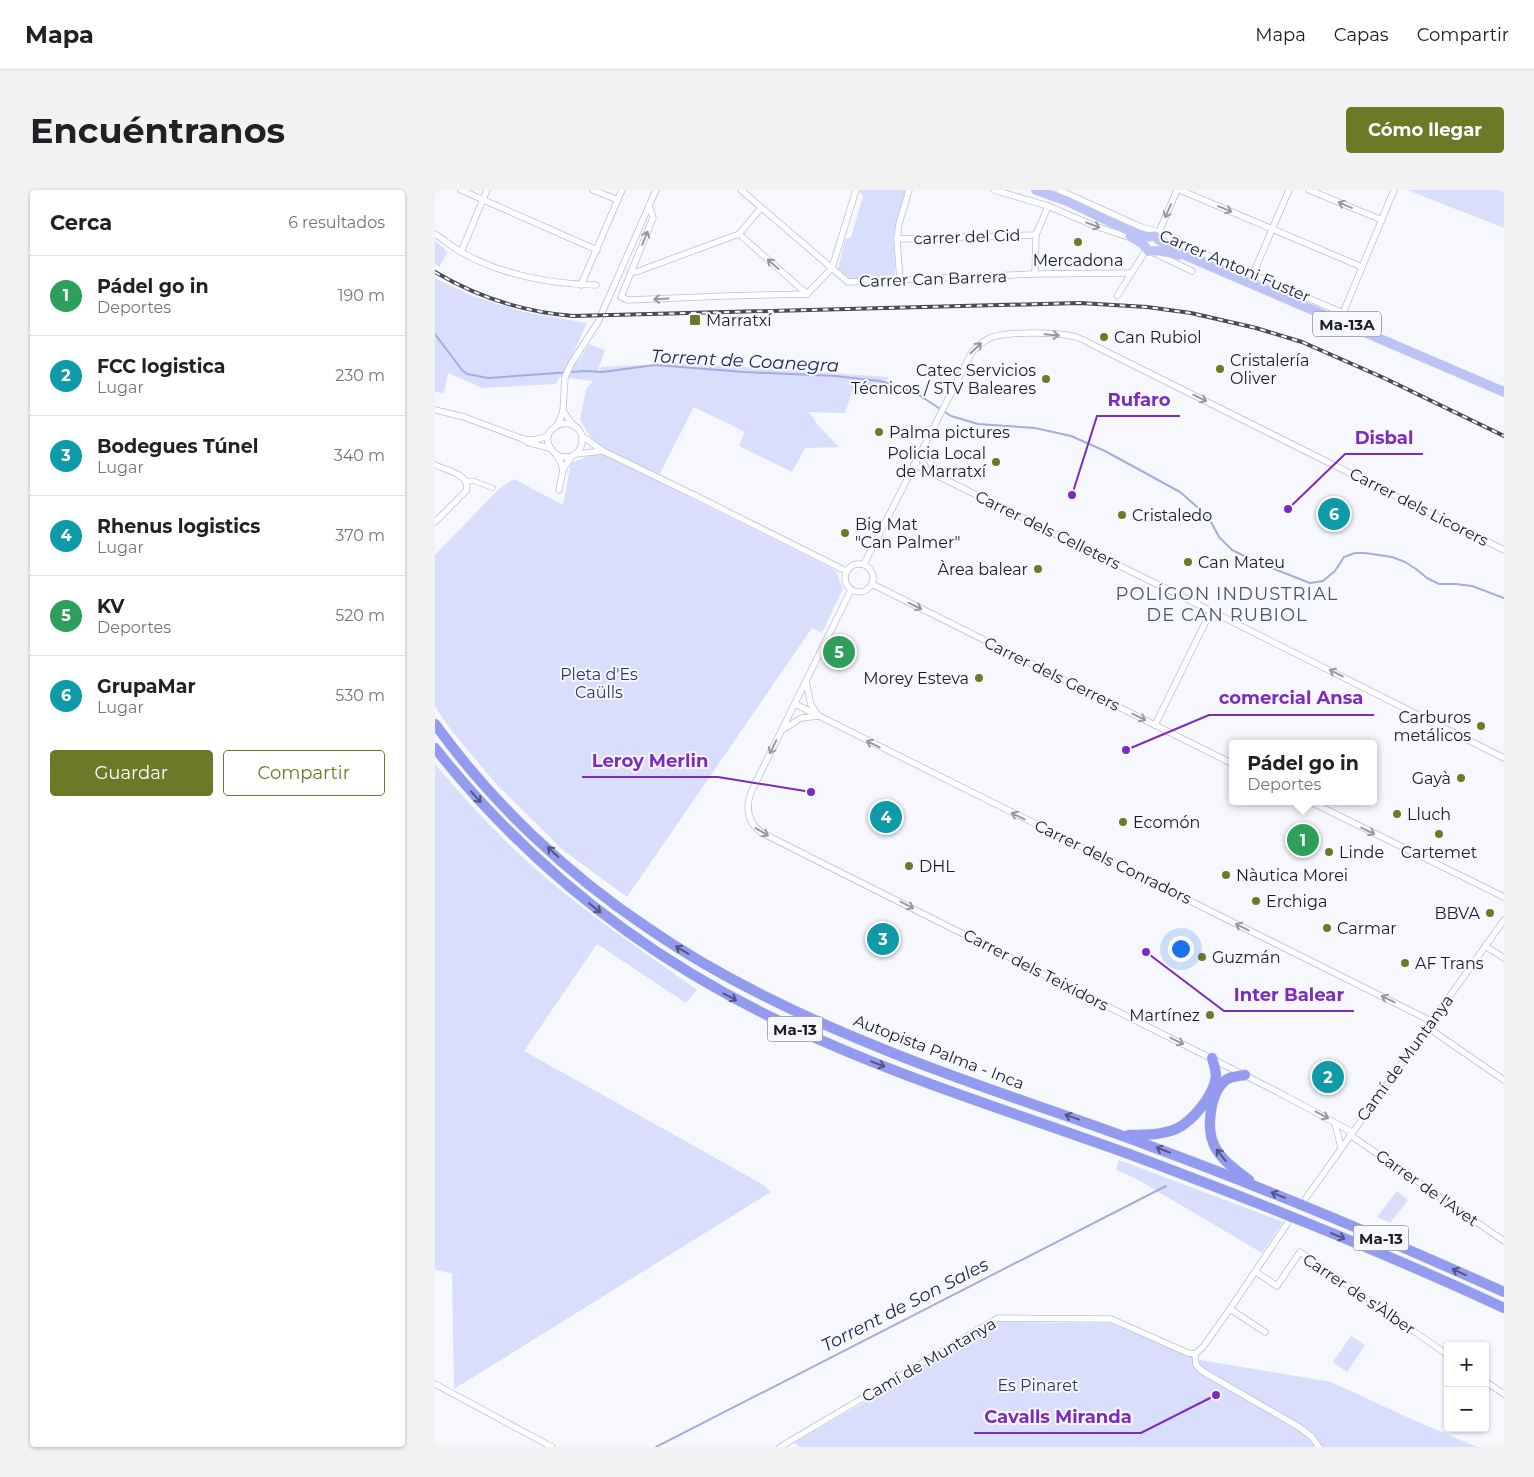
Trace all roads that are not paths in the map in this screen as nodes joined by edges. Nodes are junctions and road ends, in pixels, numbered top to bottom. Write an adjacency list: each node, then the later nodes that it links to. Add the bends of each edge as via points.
1 (461, 190): 16 (street)
2 (487, 190): 16 (street)
3 (593, 190): 17 (street)
4 (622, 190): 17 (street)
5 (656, 190): 18 (street)
6 (741, 190): 20 (street, Carrer Can Barrera)
7 (856, 190): 33 (street)
8 (909, 190): 27 (street)
9 (994, 190): 19 (street)
10 (1036, 190): 28 (main road, Ma-13A, via 1107,219)
11 (1060, 190): 26 (street, Carrer Antoni Fuster)
12 (1179, 190): 22 (street, one-way to 22); 26 (street, one-way to 26)
13 (1289, 190): 22 (street)
14 (1309, 190): 21 (street, one-way to 14)
15 (1394, 190): 21 (street, Carrer Antoni Fuster)
16 (483, 199): 29 (street); 30 (street)
17 (618, 200): 29 (street)
18 (649, 205): 34 (street, one-way to 18, via 653,218); 46 (street, via 598,322 565,377)
19 (1048, 206): 25 (street); 28 (street, one-way to 28)
20 (761, 208): 24 (street); 33 (street, Carrer Can Barrera)
21 (1382, 220): 32 (street, Carrer Antoni Fuster)
22 (1272, 229): 32 (street); 38 (street)
23 (435, 234): 30 (street)
24 (739, 234): 34 (street, via 636,272); 42 (street, one-way to 24)
25 (1036, 235): 27 (street, carrer del Cid); 37 (street)
26 (1159, 236): 28 (main road, Ma-13A, via 1155,236); 31 (main road, Ma-13A); 38 (street, Carrer Antoni Fuster)
27 (897, 239): 39 (street)
28 (1147, 246): 31 (main road, Ma-13A); 35 (street); 36 (street)
29 (597, 250): 40 (street)
30 (461, 252): 40 (street, via 537,280)
31 (1189, 257): 44 (main road, Ma-13A)
32 (1362, 267): 38 (street, Carrer Antoni Fuster, via 1343,313)
33 (832, 268): 39 (street, Carrer Can Barrera, via 848,282); 42 (street)
34 (632, 270): 42 (street, one-way to 34, via 628,300 621,297)
35 (1193, 271)
36 (1130, 273): 37 (street, Carrer Can Barrera); 43 (street)
37 (1035, 274): 39 (street, Carrer Can Barrera)
38 (1253, 274)
39 (900, 280)
40 (581, 285): 41 (street)
41 (596, 286)
42 (807, 294)
43 (1117, 296)
44 (1504, 392)
45 (435, 410): 51 (street)
46 (563, 411): 47 (street); 48 (street)
47 (558, 424): 48 (street); 49 (street)
48 (573, 425): 50 (street)
49 (549, 436): 51 (street); 53 (street)
50 (582, 436): 54 (street); 56 (street, via 581,446)
51 (523, 439): 53 (street)
52 (924, 446): 57 (street); 60 (street); 65 (street, Carrer dels Licorers, one-way to 65, via 972,352 982,343 1003,334 1075,337)
53 (549, 448): 55 (street)
54 (603, 451): 56 (street); 67 (street)
55 (557, 455): 56 (street, via 563,458); 59 (street)
56 (574, 455): 59 (street)
57 (914, 464): 60 (street, Carrer dels Celleters); 66 (street)
58 (435, 465): 61 (street)
59 (563, 470): 63 (street)
60 (940, 477): 70 (street, Carrer dels Celleters)
61 (466, 481): 62 (street); 64 (street, via 466,491)
62 (493, 488)
63 (559, 490)
64 (435, 522)
65 (1504, 550)
66 (864, 564): 67 (street, via 855,564); 68 (street, via 873,575)
67 (846, 572): 69 (street, via 846,584)
68 (872, 584): 69 (street, via 865,591); 75 (street, Carrer dels Gerrers, one-way to 75)
69 (851, 590): 71 (street, Carrer dels Teixidors)
70 (1211, 611): 75 (street); 78 (street, Carrer dels Celleters, one-way to 70)
71 (806, 681): 72 (street, Carrer dels Teixidors); 73 (street, via 811,705)
72 (795, 704): 73 (street, Carrer dels Conradors); 76 (street, Carrer dels Teixidors)
73 (819, 716): 76 (street, via 801,718); 85 (street, Carrer dels Conradors, one-way to 73)
74 (435, 724): 92 (highway, Autopista Palma - Inca / Ma-13, one-way to 74, via 877,1047 768,996 674,945 625,912 558,857 495,796)
75 (1155, 725): 79 (street, Carrer dels Gerrers)
76 (782, 730): 87 (street, Carrer dels Teixidors, one-way to 87, via 748,800 749,819 754,827)
77 (435, 748): 100 (highway, Autopista Palma - Inca / Ma-13, one-way to 100, via 503,826 579,895 665,958 749,1007 875,1063 1280,1212)
78 (1504, 758)
79 (1229, 762)
80 (1317, 805): 81 (street, one-way to 81)
81 (1504, 897)
82 (1504, 920): 83 (street, Camí de Muntanya)
83 (1485, 946): 84 (street); 85 (street, Camí de Muntanya)
84 (1504, 958)
85 (1431, 1021): 86 (street, Camí de Muntanya)
86 (1427, 1027): 89 (street); 91 (street, Camí de Muntanya)
87 (1212, 1058): 88 (street, Carrer dels Teixidors); 92 (highway, via 1216,1075 1214,1084 1199,1111 1189,1120 1162,1133)
88 (1245, 1076): 90 (street, Carrer dels Teixidors, one-way to 90); 94 (highway, one-way to 88, via 1220,1154 1210,1131 1212,1106 1222,1084 1232,1077)
89 (1504, 1080)
90 (1335, 1123): 91 (street, Carrer dels Teixidors); 93 (street)
91 (1351, 1133): 93 (street, Camí de Muntanya); 97 (street, Carrer de l'Avet)
92 (1118, 1134): 94 (highway, Autopista Palma - Inca / Ma-13, one-way to 92)
93 (1341, 1148): 95 (street, Camí de Muntanya)
94 (1257, 1187): 99 (highway, Autopista Palma - Inca / Ma-13, one-way to 94)
95 (1307, 1198)
96 (1287, 1224): 98 (street)
97 (1504, 1240)
98 (1256, 1272): 101 (street); 103 (street, Carrer de s'Àlber, via 1277,1286 1300,1252)
99 (1504, 1292)
100 (1504, 1308)
101 (1230, 1309): 102 (street); 104 (street)
102 (1265, 1332)
103 (1444, 1352)
104 (1195, 1354): 109 (street, Camí de Muntanya, via 1111,1319 998,1318); 110 (street, via 1202,1371 1299,1427)
105 (435, 1384): 108 (street)
106 (1489, 1384): 107 (street)
107 (1504, 1394)
108 (552, 1447)
109 (780, 1447)
110 (1319, 1447)

